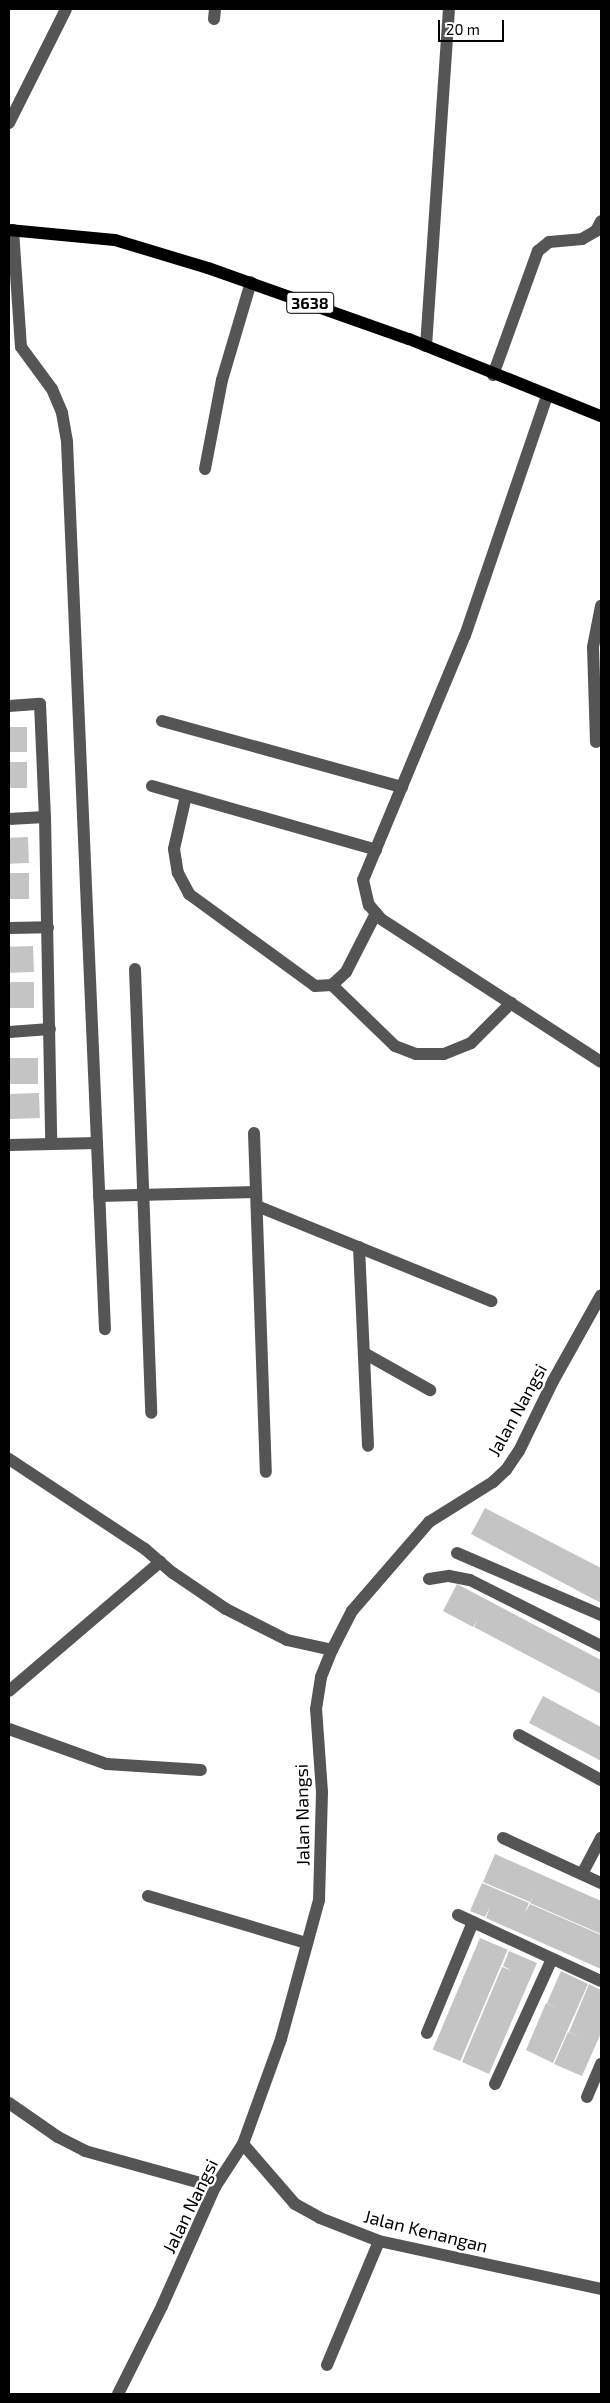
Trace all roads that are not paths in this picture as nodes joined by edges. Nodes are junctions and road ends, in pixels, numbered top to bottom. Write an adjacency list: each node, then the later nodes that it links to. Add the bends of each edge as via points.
1 (66, 9): 3 (street)
2 (449, 9): 7 (street)
3 (9, 123)
4 (601, 221): 8 (street, via 596,231 582,239 549,242 538,250)
5 (11, 230): 6 (main road, 3638, via 115,240); 33 (street, via 21,347 52,389 62,412 67,442)
6 (251, 282): 7 (main road, 3638); 11 (street, via 222,380)
7 (426, 346): 8 (main road, 3638)
8 (493, 375): 9 (main road, 3638)
9 (547, 396): 10 (main road, 3638); 17 (street, via 465,635)
10 (601, 416)
11 (205, 469)
12 (601, 606): 15 (street, via 593,647)
13 (9, 706): 19 (street, via 40,704)
14 (162, 722): 17 (street)
15 (596, 742)
16 (152, 786): 18 (street)
17 (402, 787): 21 (street)
18 (186, 796): 21 (street); 26 (street, via 174,849 178,872 189,894 315,986)
19 (45, 818): 20 (street); 23 (street)
20 (9, 819)
21 (376, 850): 22 (street, via 363,880 367,899)
22 (376, 913): 26 (street, via 346,972); 27 (street)
23 (48, 926): 24 (street); 28 (street)
24 (9, 928)
25 (135, 969): 36 (street)
26 (332, 985): 27 (street, via 395,1046 416,1054 444,1054 471,1042)
27 (511, 1003): 30 (street)
28 (50, 1029): 29 (street); 32 (street)
29 (9, 1032)
30 (601, 1062)
31 (254, 1133): 35 (street)
32 (51, 1144): 33 (street); 34 (street)
33 (97, 1144): 37 (street)
34 (9, 1146)
35 (256, 1192): 36 (street); 38 (street)
36 (143, 1195): 37 (street); 45 (street)
37 (99, 1196): 42 (street)
38 (257, 1206): 39 (street); 48 (street)
39 (359, 1247): 41 (street); 43 (street)
40 (601, 1295): 54 (street, Jalan Nangsi, via 506,1470 493,1482 429,1522 352,1611)
41 (491, 1301)
42 (105, 1329)
43 (364, 1353): 44 (street); 46 (street)
44 (430, 1390)
45 (151, 1413)
46 (368, 1446)
47 (9, 1459): 50 (street)
48 (266, 1472)
49 (457, 1553): 52 (street)
50 (160, 1562): 54 (street, via 226,1609 269,1633); 55 (street)
51 (429, 1579): 53 (street, via 449,1576 470,1580)
52 (601, 1615)
53 (601, 1646)
54 (332, 1650): 67 (street, Jalan Nangsi, via 321,1677 316,1709 322,1841 319,1900)
55 (9, 1691)
56 (9, 1729): 58 (street, via 107,1764)
57 (519, 1735): 59 (street)
58 (201, 1770)
59 (601, 1780)
60 (503, 1838): 62 (street)
61 (601, 1838): 62 (street)
62 (582, 1874): 63 (street)
63 (601, 1883)
64 (148, 1896): 67 (street)
65 (458, 1915): 66 (street)
66 (473, 1922): 68 (street); 70 (street)
67 (307, 1943): 75 (street, Jalan Nangsi, via 281,2039)
68 (552, 1959): 69 (street); 72 (street)
69 (601, 1981)
70 (427, 2033)
71 (601, 2064): 73 (street)
72 (495, 2084)
73 (587, 2097)
74 (9, 2103): 76 (street, via 85,2152)
75 (243, 2144): 76 (street, Jalan Nangsi); 77 (street, Jalan Kenangan, via 295,2204 320,2218)
76 (215, 2187): 80 (street, Jalan Nangsi, via 162,2306)
77 (379, 2241): 78 (street, Jalan Kenangan); 79 (street)
78 (601, 2290)
79 (326, 2365)
80 (118, 2394)

